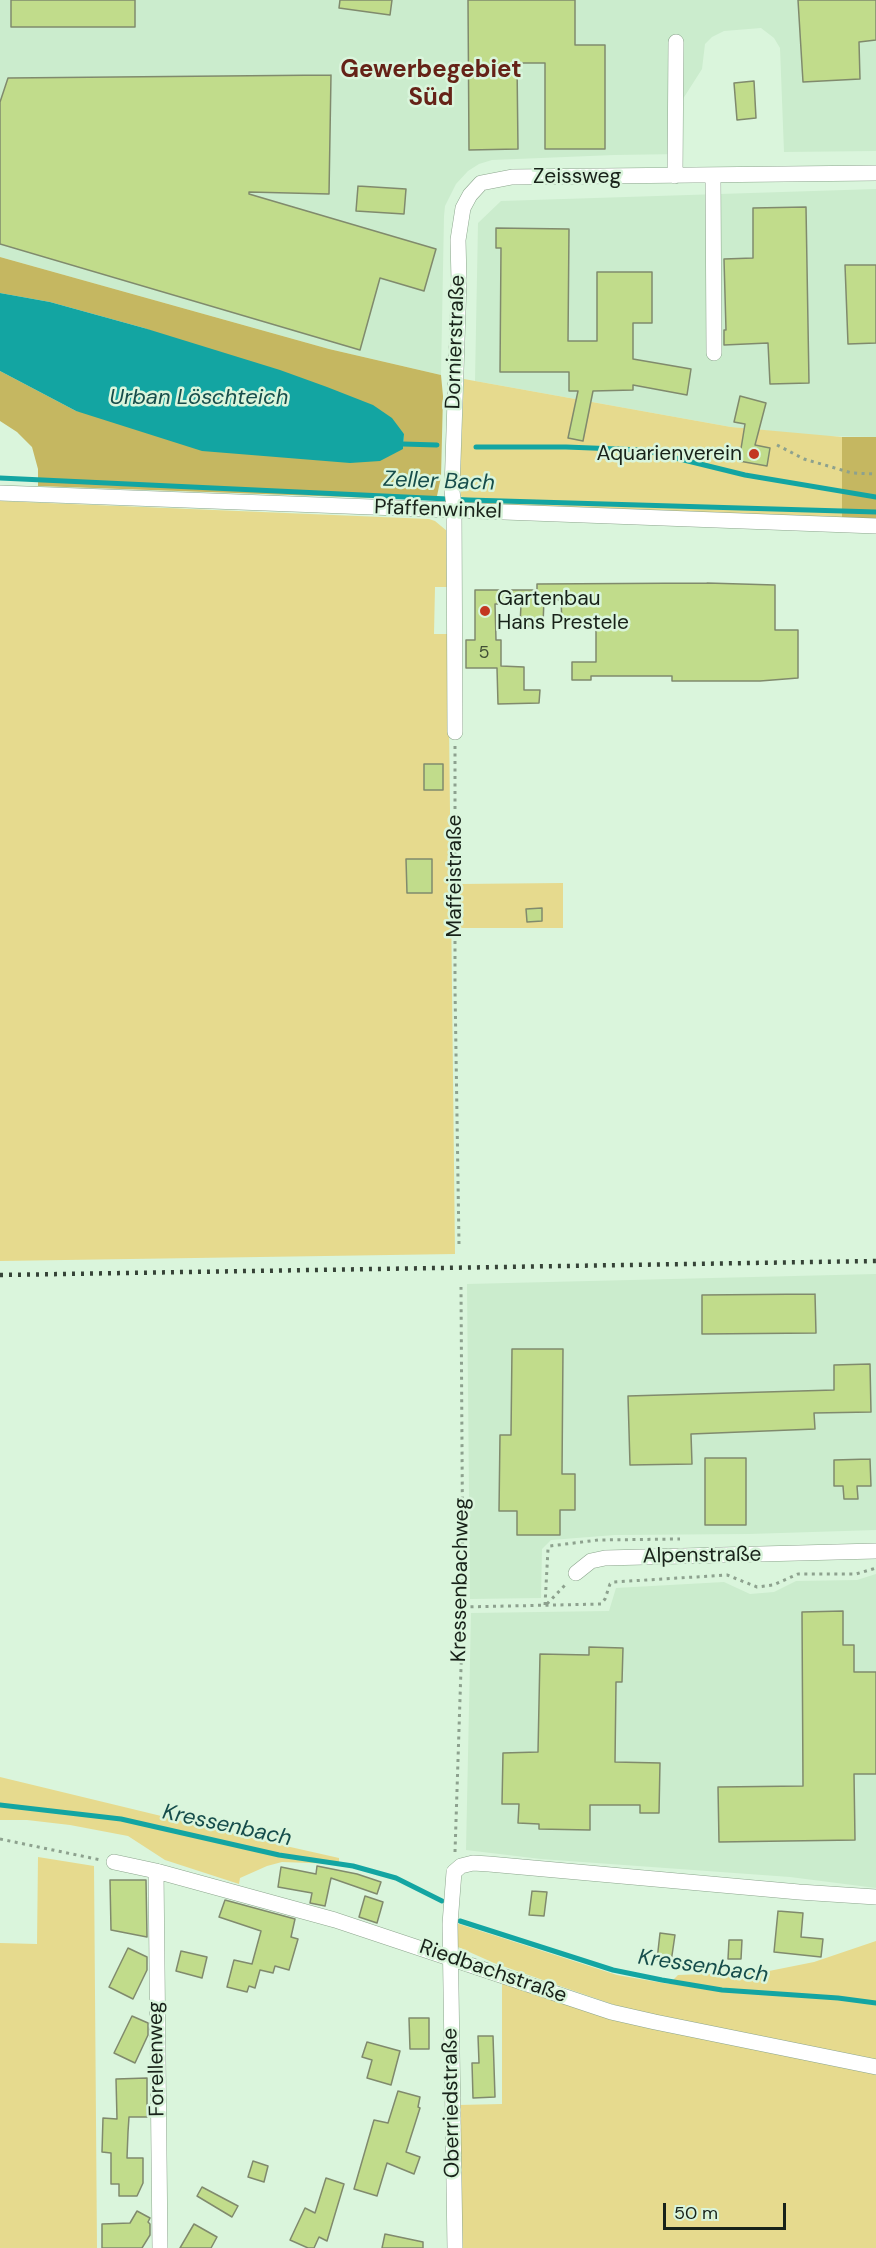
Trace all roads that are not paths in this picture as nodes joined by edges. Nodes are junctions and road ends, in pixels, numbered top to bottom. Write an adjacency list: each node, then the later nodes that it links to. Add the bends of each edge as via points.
1 (676, 42): 3 (street)
2 (876, 173): 4 (street, Zeissweg)
3 (675, 176): 4 (street, Zeissweg); 5 (street, Zeissweg, via 512,177)
4 (713, 176): 6 (street)
5 (481, 183): 8 (street, Dornierstraße, via 463,208 458,240)
6 (714, 353)
7 (0, 493): 8 (street, Pfaffenwinkel)
8 (453, 503): 9 (street, Pfaffenwinkel); 10 (street)
9 (876, 526)
10 (455, 732)
11 (876, 1551): 12 (street, Alpenstraße, via 605,1558 591,1561)
12 (576, 1573)
13 (114, 1862): 14 (street, Riedbachstraße)
14 (156, 1870): 16 (street, Riedbachstraße, via 335,1920); 18 (street, Forellenweg)
15 (876, 1897): 16 (street, via 473,1863 454,1872)
16 (451, 1958): 17 (street, Riedbachstraße, via 611,2012); 19 (street, Oberriedstraße)
17 (876, 2067)
18 (160, 2248)
19 (454, 2248)

